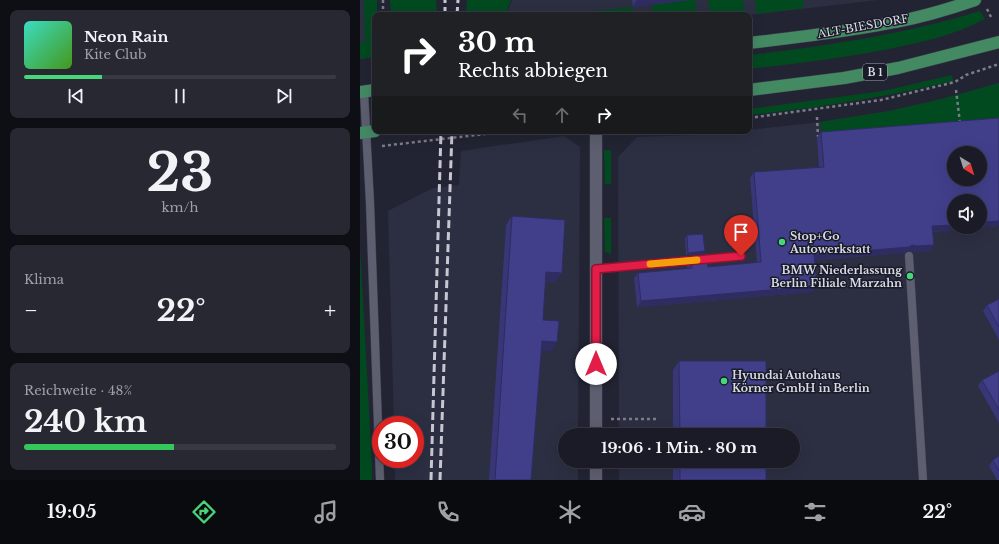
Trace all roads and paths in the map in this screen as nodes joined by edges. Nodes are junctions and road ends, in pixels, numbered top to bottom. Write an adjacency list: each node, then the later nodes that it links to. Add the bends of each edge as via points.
1 (383, 0): 4 (path)
2 (975, 0): 7 (main road, ALT-BIESDORF, via 896,22)
3 (987, 8): 5 (path)
4 (383, 12)
5 (991, 17)
6 (999, 42): 9 (main road, B 1, via 891,69 844,78)
7 (752, 43)
8 (999, 64): 13 (path, via 966,74 954,82 881,100)
9 (752, 90)
10 (956, 90): 14 (path)
11 (366, 91): 15 (lane)
12 (817, 117): 18 (path)
13 (752, 118)
14 (960, 127)
15 (367, 132): 27 (lane)
16 (486, 134): 19 (path)
17 (596, 134): 22 (street)
18 (818, 137)
19 (394, 145)
20 (741, 256): 22 (lane)
21 (909, 256): 29 (lane)
22 (596, 269): 23 (street)
23 (596, 419): 24 (path); 25 (street)
24 (657, 419)
25 (596, 428)
26 (596, 468): 28 (street)
27 (380, 480)
28 (596, 480)
29 (923, 480)

